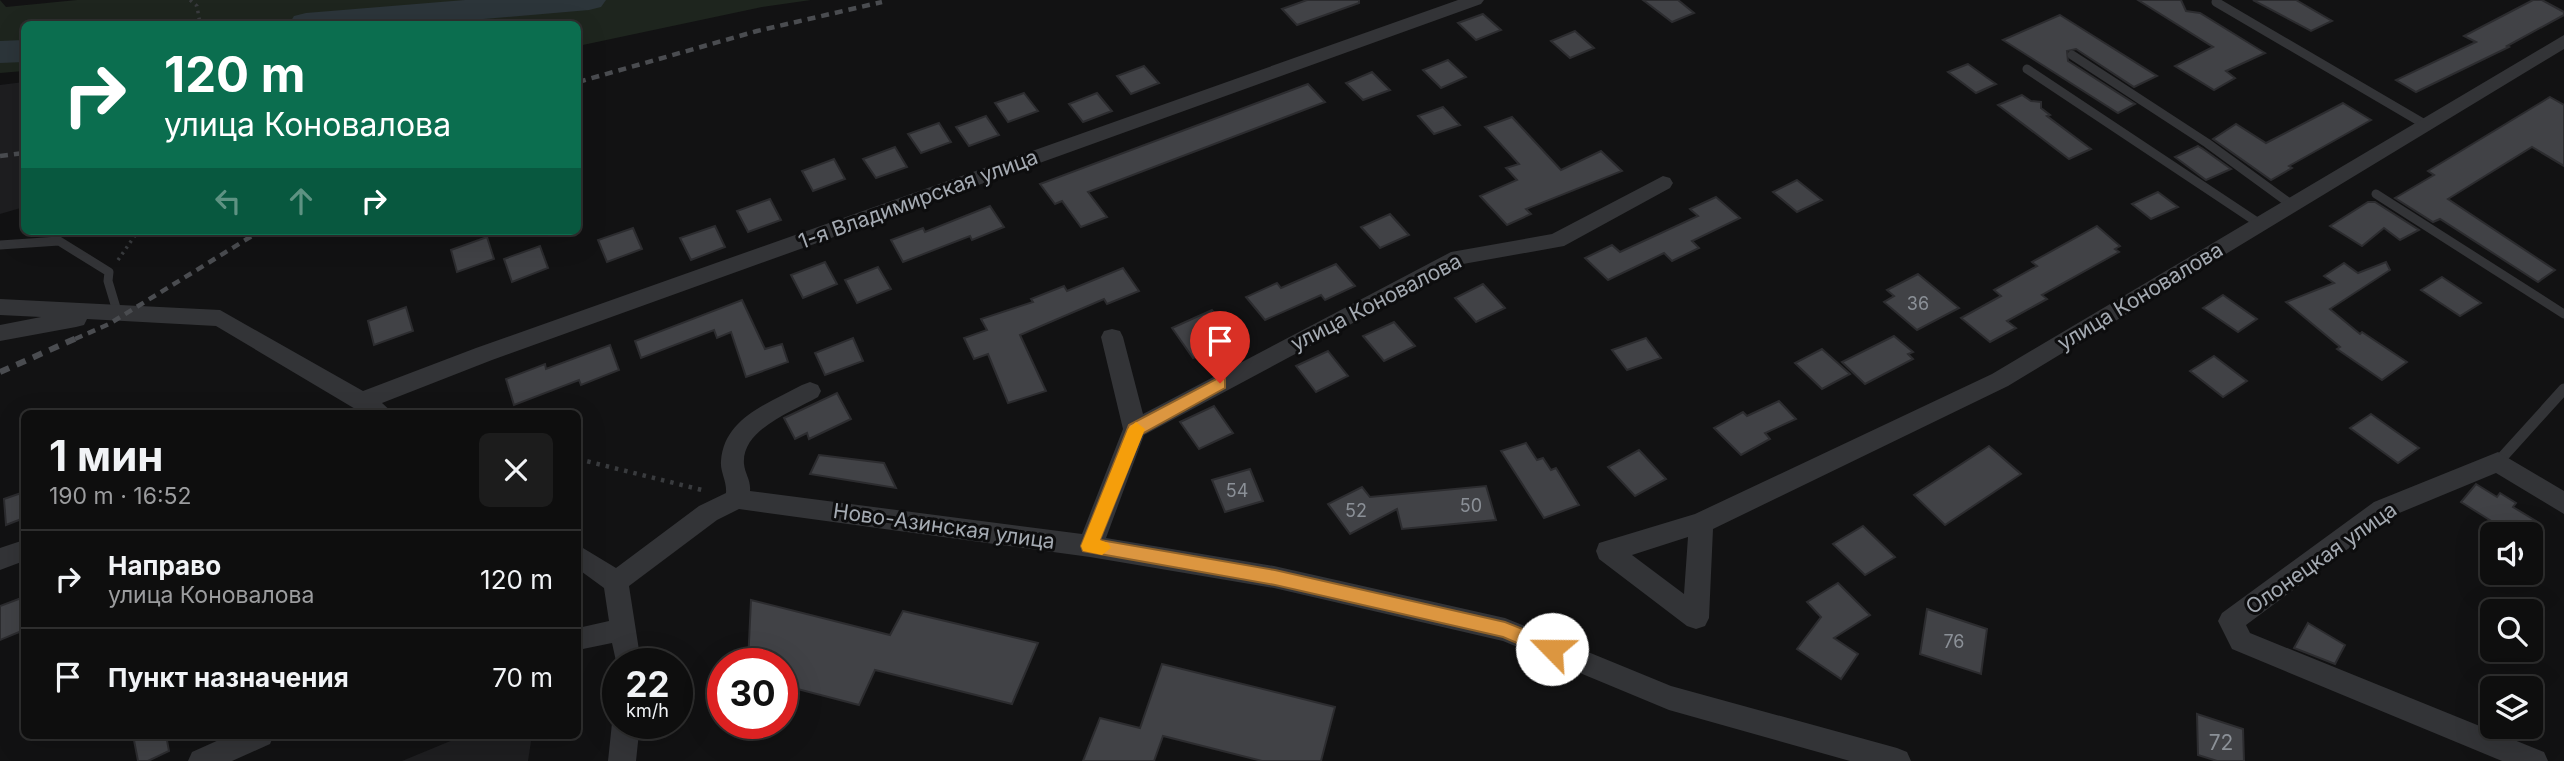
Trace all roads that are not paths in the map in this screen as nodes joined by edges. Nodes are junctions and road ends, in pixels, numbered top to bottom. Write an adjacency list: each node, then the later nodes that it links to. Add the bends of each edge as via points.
1 (1475, 0): 19 (street, 1-я Владимирская улица, via 485,354)
2 (2216, 2): 6 (lane)
3 (2564, 41): 6 (street, улица Коновалова)
4 (2072, 55): 9 (lane)
5 (2027, 69): 10 (lane)
6 (2426, 125): 9 (street, улица Коновалова)
7 (1663, 183): 20 (street, улица Коновалова, via 1557,241 1458,257)
8 (2376, 194): 14 (lane)
9 (2292, 205): 10 (street, улица Коновалова)
10 (2260, 224): 24 (street, улица Коновалова, via 2000,380)
11 (0, 245): 13 (lane, via 59,241 109,272)
12 (0, 307): 13 (street)
13 (117, 312): 15 (street); 19 (street, via 220,318)
14 (2564, 314)
15 (0, 333)
16 (1112, 337): 20 (street)
17 (2564, 389): 21 (lane)
18 (810, 391): 22 (street, via 755,422 737,439 733,464 739,483)
19 (372, 407)
20 (1135, 429): 25 (street)
21 (2498, 462): 23 (street); 38 (street, Олонецкая улица, via 2383,509 2231,621 2241,641)
22 (737, 499): 25 (street, Ново-Азинская улица); 29 (street, via 708,513)
23 (2564, 504)
24 (1701, 523)
25 (1090, 546): 37 (street, Ново-Азинская улица, via 1275,577 1505,630 1669,698)
26 (21, 552): 28 (street)
27 (581, 558): 29 (street)
28 (0, 559)
29 (617, 582): 30 (street)
30 (624, 629): 31 (street); 32 (street)
31 (581, 638)
32 (626, 648)
33 (251, 739): 35 (street)
34 (624, 739): 36 (street)
35 (202, 761)
36 (622, 761)
37 (1897, 761)
38 (2534, 761)

